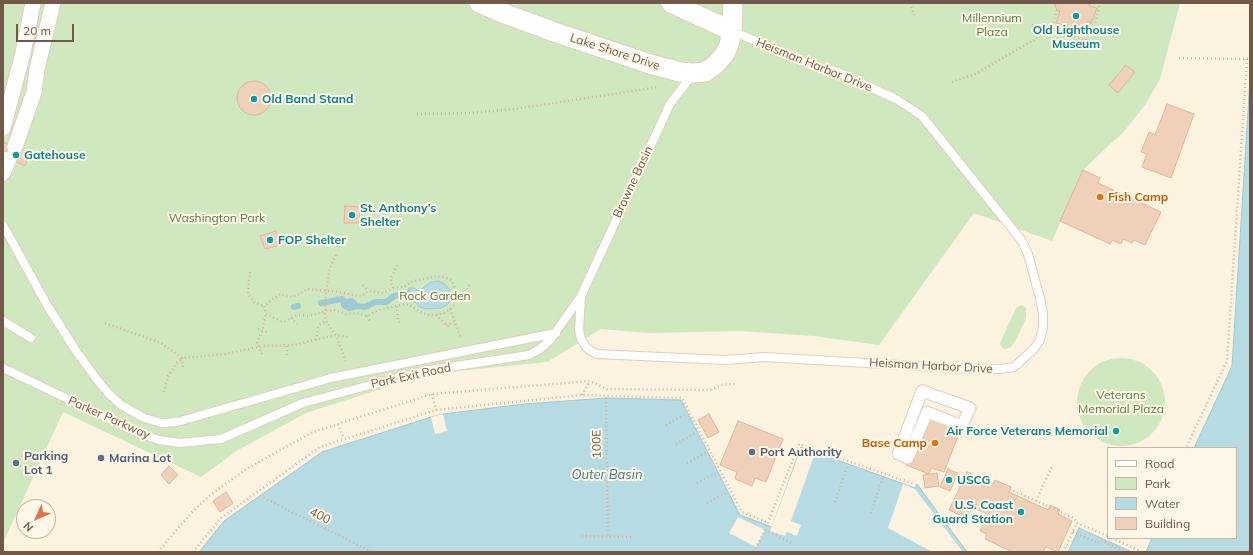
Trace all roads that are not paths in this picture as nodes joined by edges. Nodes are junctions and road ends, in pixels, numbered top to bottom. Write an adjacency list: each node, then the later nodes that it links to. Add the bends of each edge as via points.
1 (33, 3): 8 (street)
2 (54, 3): 9 (street, via 37,69 34,92)
3 (479, 3): 7 (street, Lake Shore Drive, via 556,33 650,64)
4 (671, 3): 6 (street)
5 (733, 3): 6 (street, Lake Shore Drive)
6 (732, 31): 7 (street, Lake Shore Drive, via 724,55 715,65 704,72); 11 (lane, Heisman Harbor Drive, via 819,68 835,71 896,99 922,116 1022,241 1042,306 1043,326 1040,340 1014,367 1000,369 764,357 726,360 597,354 586,347 581,339)
7 (693, 73): 11 (lane, Browne Basin, via 670,104)
8 (3, 128)
9 (3, 173)
10 (3, 225): 13 (lane, via 47,305 98,381 115,401 144,418 162,423 177,422 331,378)
11 (581, 296): 13 (lane, Park Exit Road)
12 (3, 321): 14 (lane)
13 (556, 333): 17 (lane, Park Exit Road, via 540,349 529,355 423,372 303,403)
14 (31, 338)
15 (3, 368): 17 (lane, Parker Parkway, via 50,392 159,440 180,443)
16 (962, 426): 16 (street, via 970,408 922,391 898,454 908,458 927,412)
17 (221, 439)

